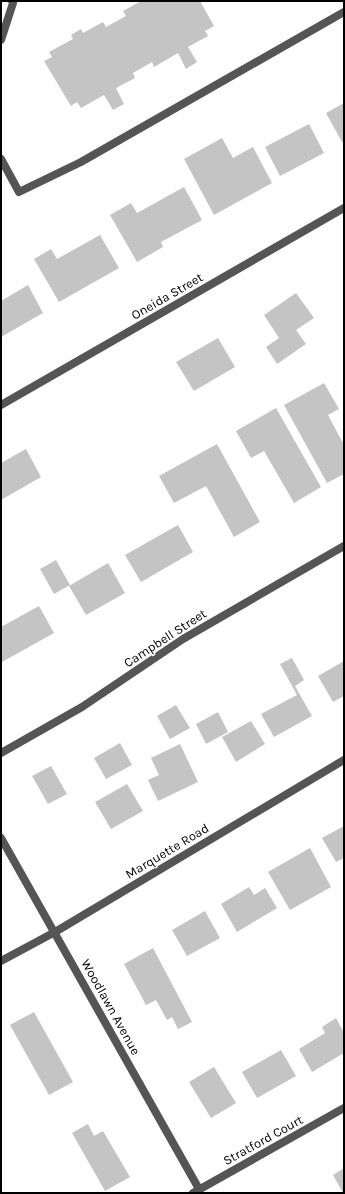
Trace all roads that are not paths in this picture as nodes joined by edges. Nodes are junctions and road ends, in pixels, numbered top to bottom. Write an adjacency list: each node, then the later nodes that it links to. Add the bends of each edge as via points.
1 (12, 1): 3 (street, via 14,4)
2 (344, 12): 4 (street, via 81,162 19,192)
3 (1, 40)
4 (1, 159)
5 (344, 208): 6 (street, Oneida Street)
6 (1, 405)
7 (344, 546): 8 (street, Campbell Street, via 183,638 82,707)
8 (1, 753)
9 (344, 760): 11 (street, Marquette Road)
10 (1, 838): 11 (street, Woodlawn Avenue)
11 (55, 932): 12 (street, Marquette Road); 14 (street, Woodlawn Avenue)
12 (1, 961)
13 (344, 1108): 14 (street, Stratford Court)
14 (196, 1191)

